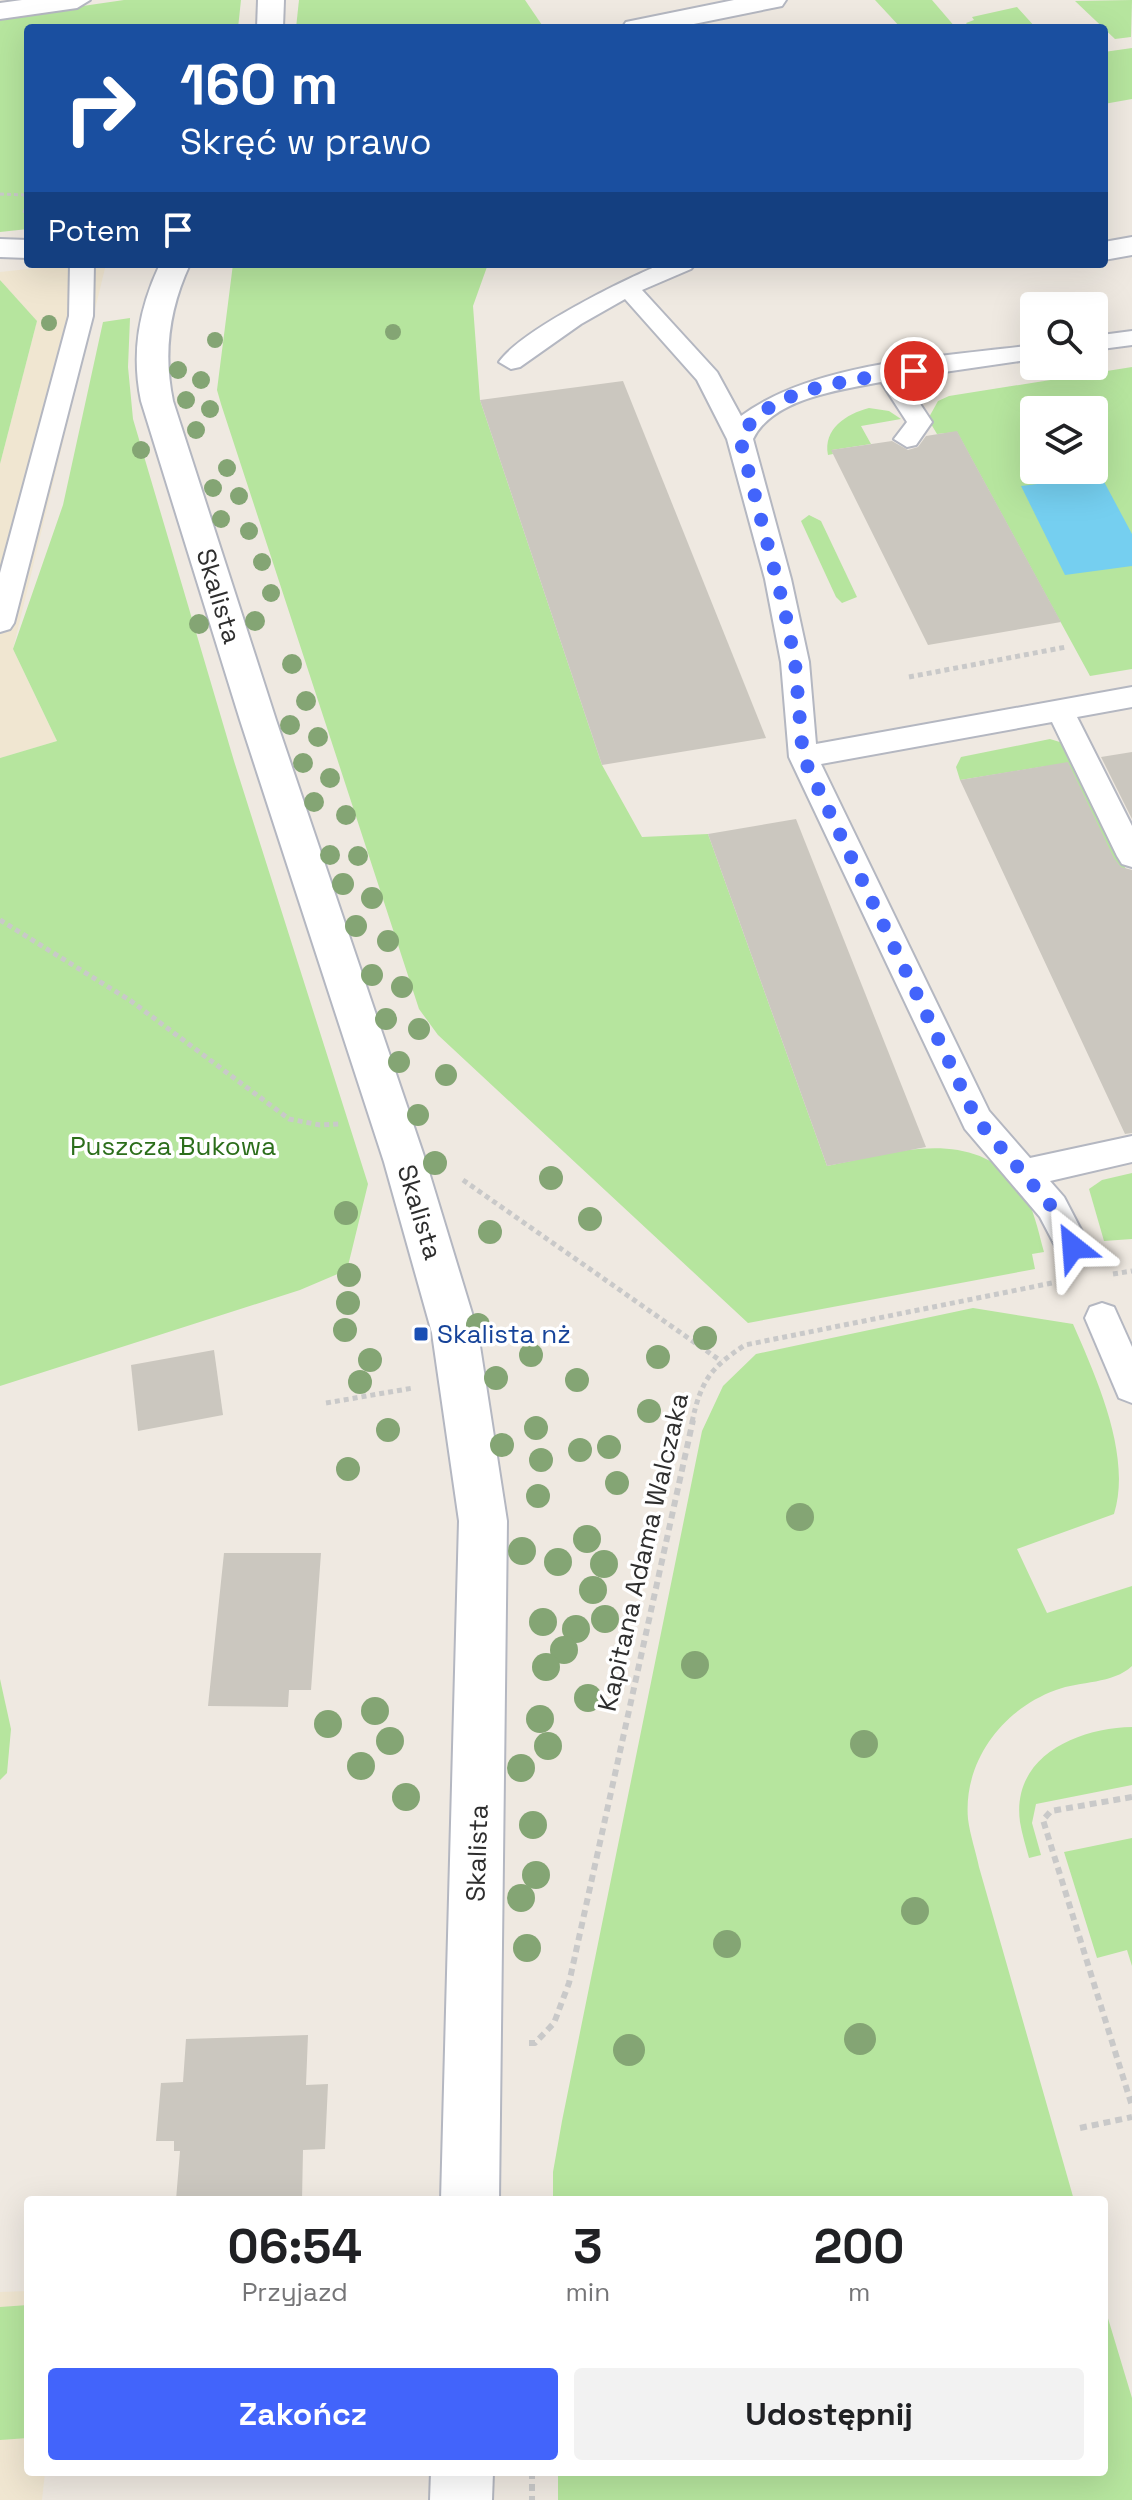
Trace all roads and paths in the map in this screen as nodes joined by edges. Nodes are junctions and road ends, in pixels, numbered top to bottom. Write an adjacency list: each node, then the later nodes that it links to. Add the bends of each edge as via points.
1 (77, 0): 4 (street)
2 (271, 0): 5 (street)
3 (773, 0): 6 (street)
4 (0, 11)
5 (270, 24)
6 (655, 24)
7 (0, 194): 8 (path)
8 (24, 195)
9 (1132, 246): 12 (street)
10 (0, 248): 11 (street)
11 (24, 249)
12 (1108, 250)
13 (82, 268): 24 (lane, via 81,316)
14 (173, 268): 50 (street, Skalista, via 156,314 151,348 157,401 405,1162 455,1333 483,1521)
15 (673, 268): 16 (lane)
16 (627, 287): 20 (lane, via 562,323); 22 (lane, via 708,377)
17 (1132, 338): 18 (lane)
18 (1108, 341)
19 (1020, 354): 21 (lane)
20 (511, 362)
21 (889, 376): 22 (lane, via 824,386 790,398 748,423); 23 (lane, via 920,422)
22 (740, 439): 29 (lane, via 787,621)
23 (907, 439)
24 (0, 623)
25 (1066, 647): 26 (path)
26 (909, 677)
27 (1132, 697): 28 (lane)
28 (1060, 710): 29 (lane); 30 (lane)
29 (803, 757): 34 (lane, via 977,1120)
30 (1132, 856)
31 (0, 920): 32 (path, via 131,1001 289,1119)
32 (344, 1124)
33 (1132, 1149): 34 (lane)
34 (1022, 1173): 36 (lane, via 1052,1207)
35 (453, 1174): 41 (path)
36 (1073, 1247)
37 (1132, 1271): 38 (path)
38 (1117, 1273)
39 (1057, 1282): 41 (path, Kapitana Adama Walczaka, via 770,1337)
40 (1102, 1318): 43 (lane)
41 (721, 1361): 46 (path, Kapitana Adama Walczaka, via 700,1386 691,1418 569,1983 554,2023)
42 (415, 1387): 44 (path)
43 (1132, 1387)
44 (326, 1403)
45 (1132, 1797): 47 (path, via 1051,1811 1043,1820)
46 (535, 2043)
47 (1132, 2106)
48 (1132, 2117): 49 (path)
49 (1080, 2128)
50 (470, 2196)
51 (462, 2476): 53 (street)
52 (532, 2476): 54 (path)
53 (461, 2500)
54 (532, 2500)

